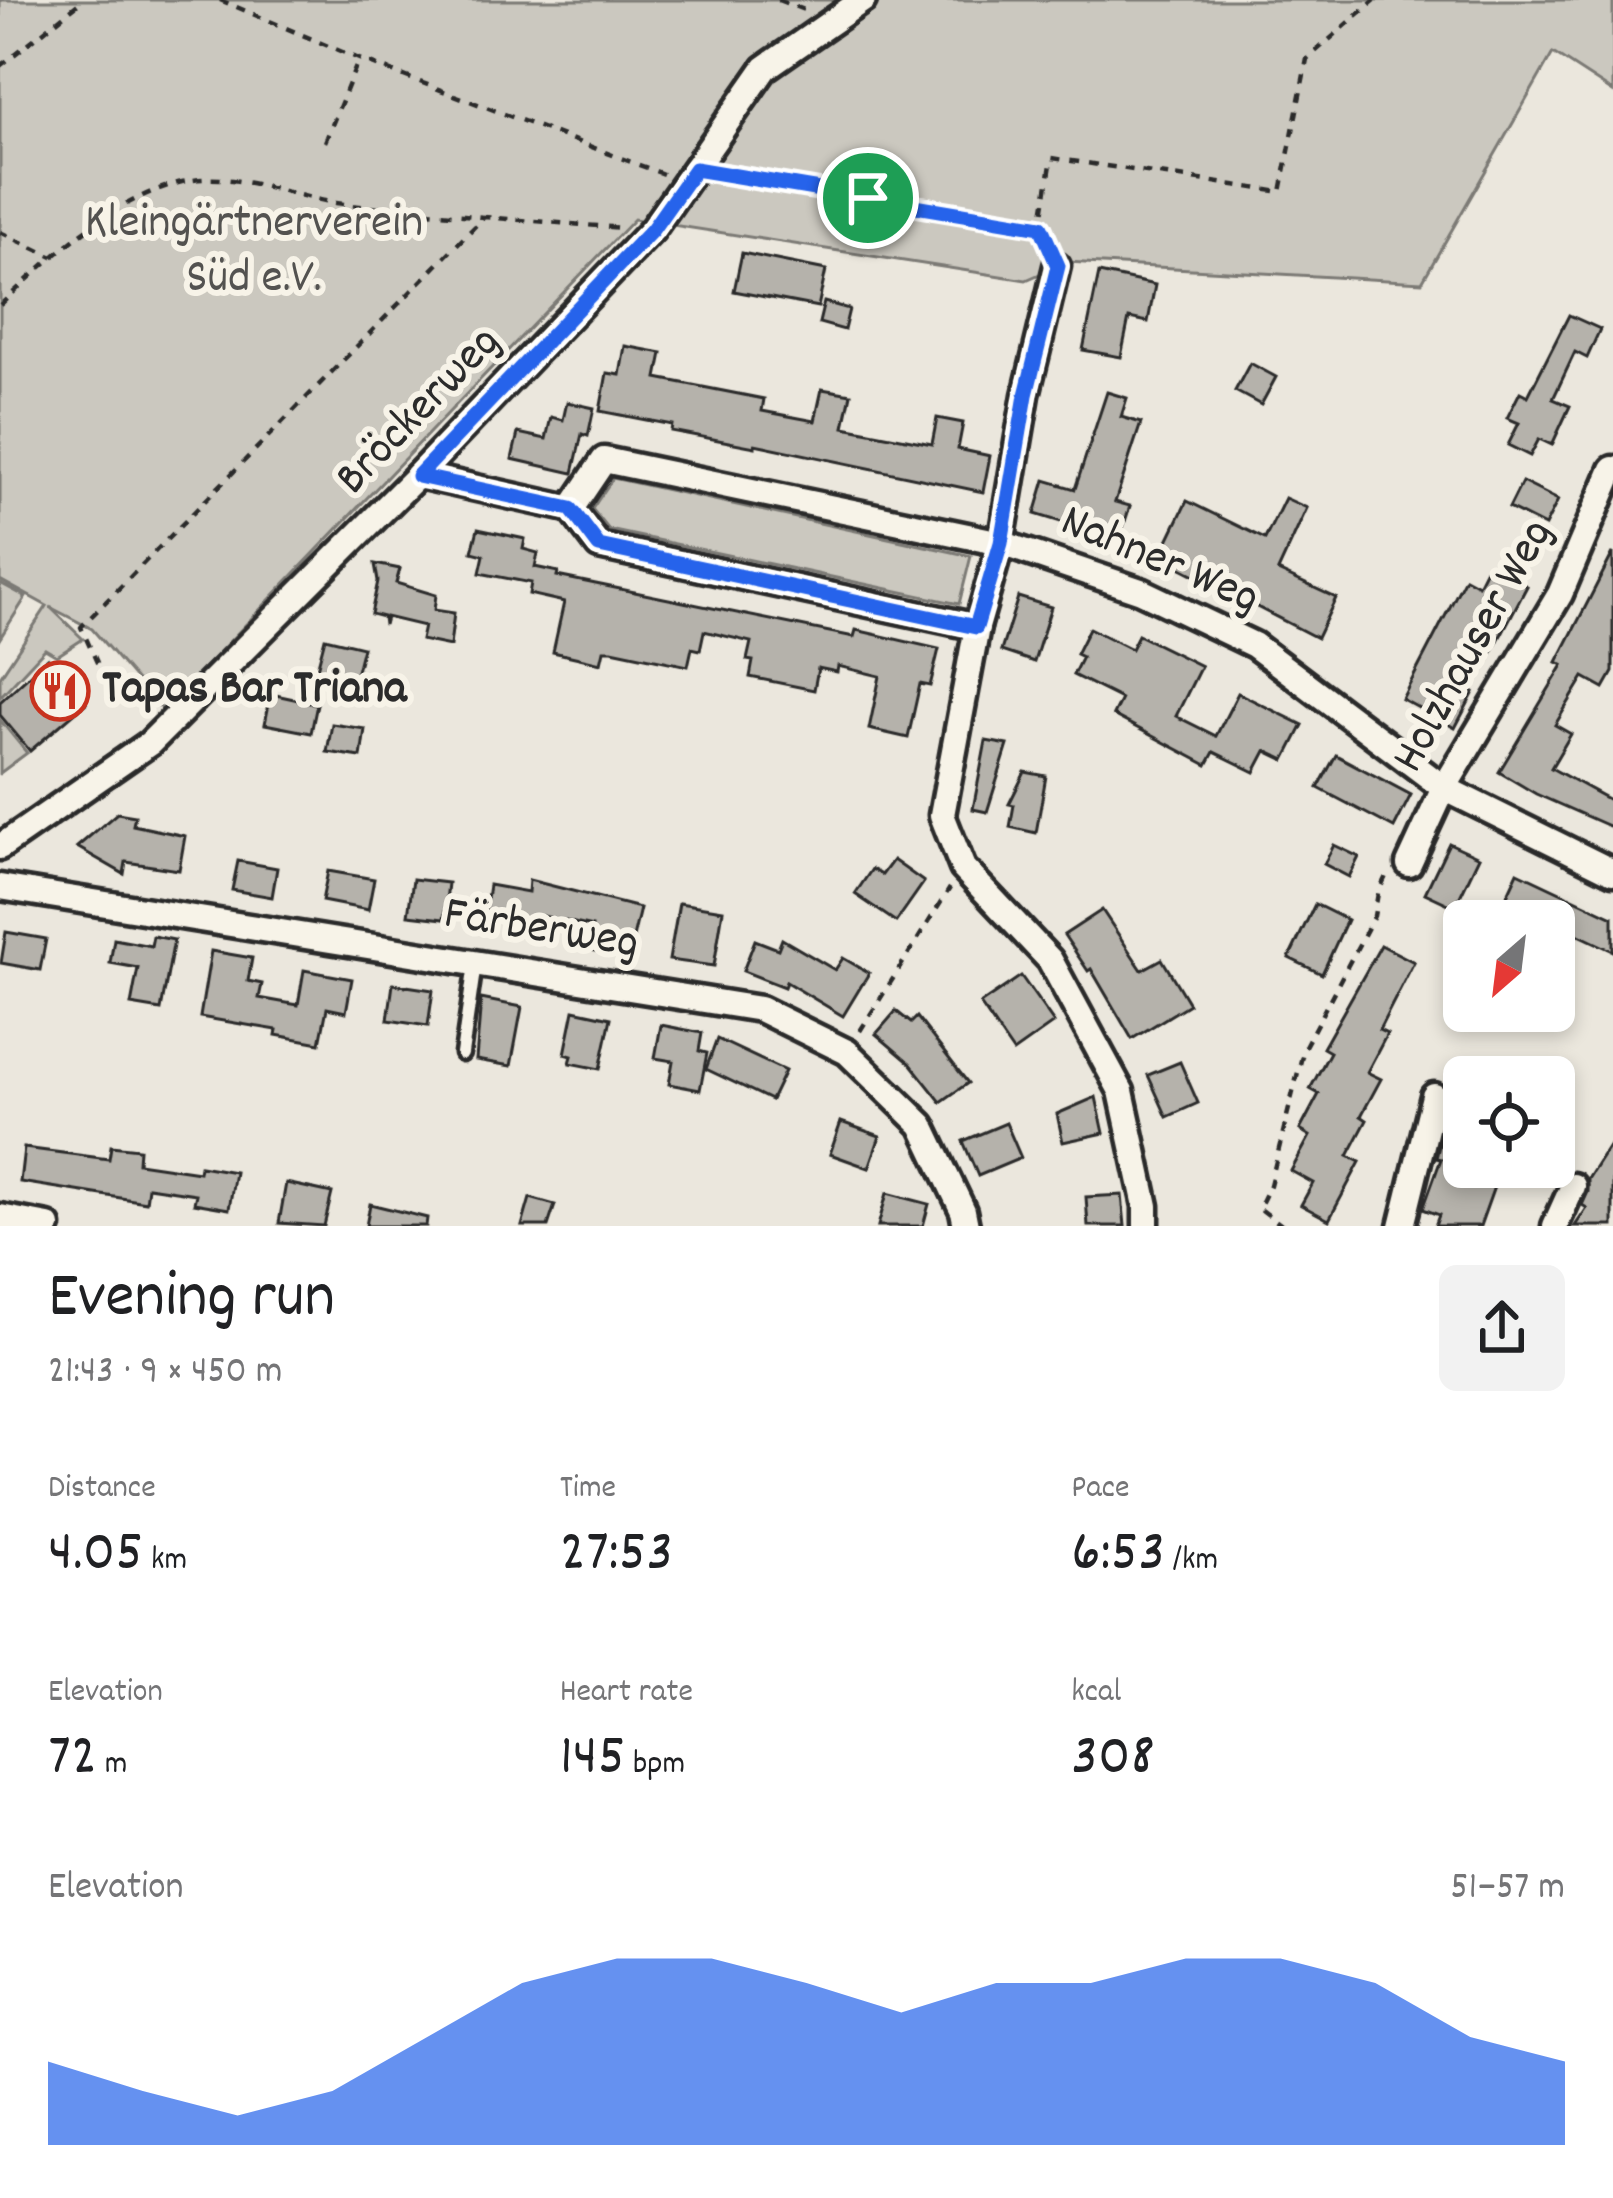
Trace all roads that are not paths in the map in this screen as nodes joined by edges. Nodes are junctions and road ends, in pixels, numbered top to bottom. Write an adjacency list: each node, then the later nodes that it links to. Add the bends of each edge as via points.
1 (863, 0): 4 (street, Bröckerweg, via 765,68 652,230)
2 (1058, 266): 6 (street)
3 (1613, 470): 8 (street, Holzhauser Weg, via 1560,595)
4 (418, 476): 5 (street); 9 (street, Bröckerweg, via 150,743)
5 (571, 509): 6 (street, Nahner Weg, via 604,460); 7 (street, via 599,546)
6 (1001, 543): 7 (street); 8 (street, Nahner Weg, via 1141,591 1254,645)
7 (976, 627): 20 (street, via 942,815 963,868 1050,960 1121,1091)
8 (1444, 788): 10 (street, Holzhauser Weg); 11 (street, Nahner Weg)
9 (0, 847)
10 (1409, 864)
11 (1613, 872)
12 (0, 887): 13 (street, Färberweg)
13 (476, 963): 14 (lane); 19 (street, Färberweg, via 760,1009 847,1052 922,1125)
14 (462, 1054)
15 (1434, 1096): 21 (street)
16 (1572, 1188): 22 (street)
17 (0, 1217): 18 (street)
18 (48, 1226)
19 (966, 1226)
20 (1146, 1226)
21 (1402, 1226)
22 (1556, 1226)

